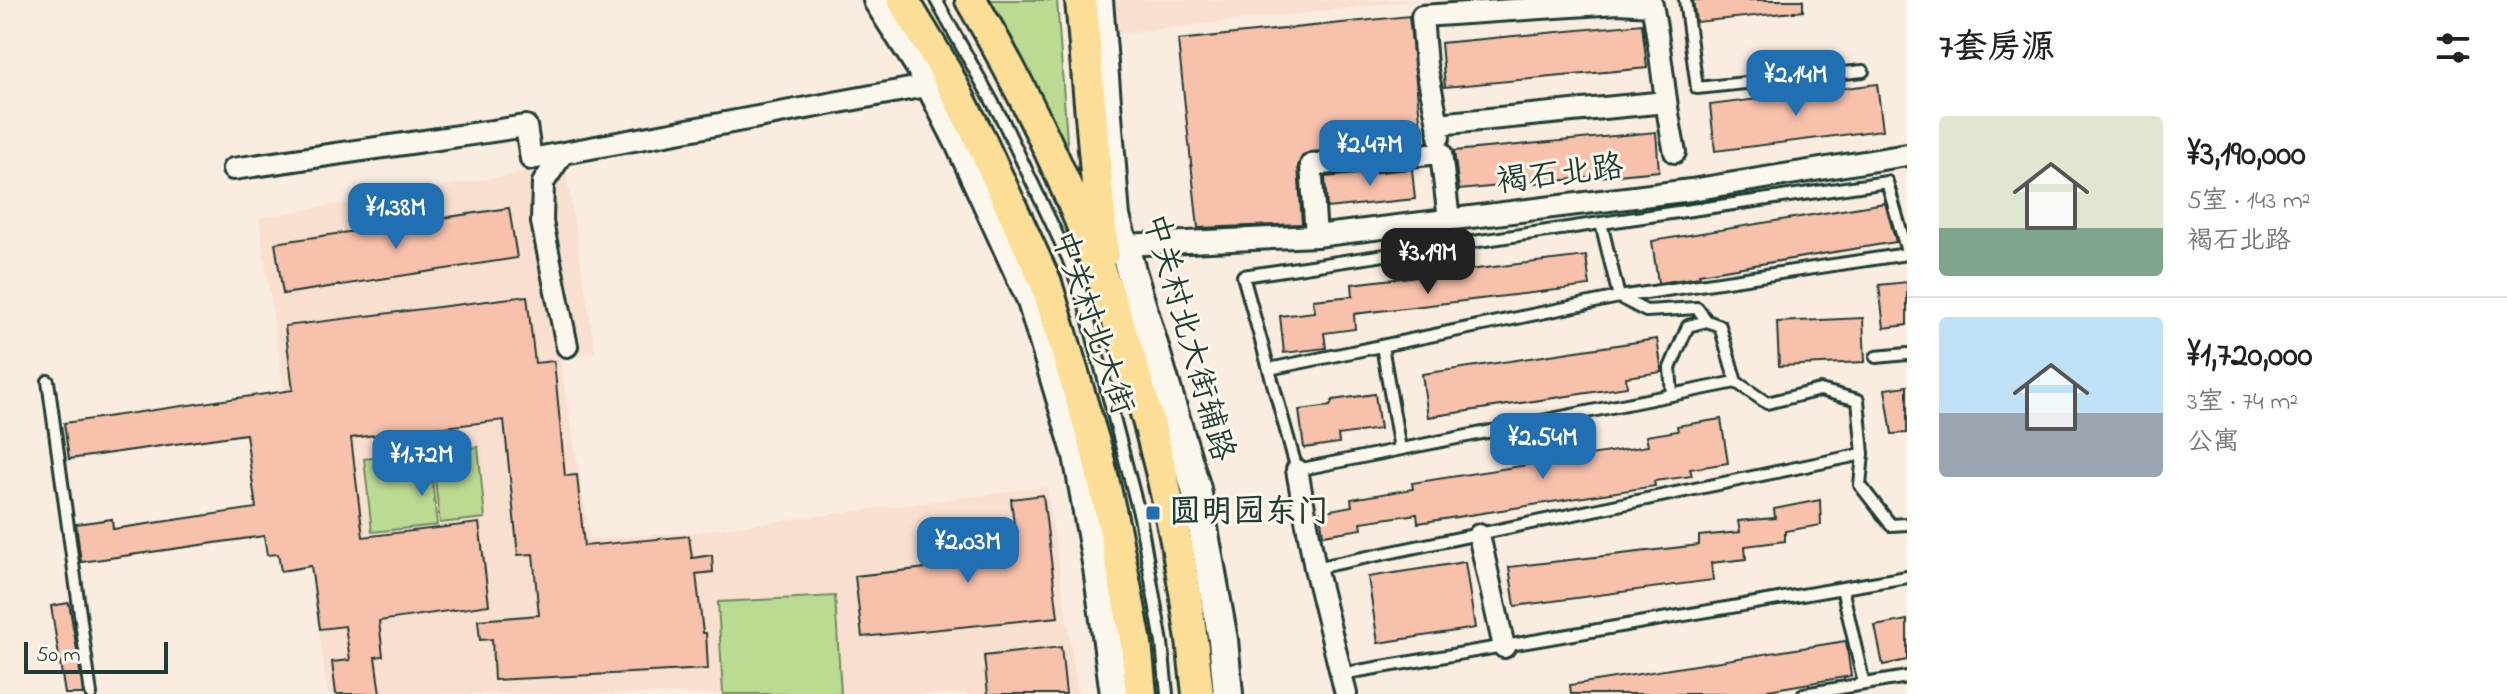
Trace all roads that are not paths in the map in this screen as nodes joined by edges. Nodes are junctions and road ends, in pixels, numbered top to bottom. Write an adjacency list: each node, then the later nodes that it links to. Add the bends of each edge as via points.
1 (878, 0): 9 (street)
2 (903, 0): 47 (main road, 中关村北大街, via 977,133 1046,283 1097,453 1136,643)
3 (936, 0): 48 (lane, 中关村北大街, via 1003,121 1083,299 1140,517)
4 (971, 0): 22 (main road, 中关村北大街, via 1027,104)
5 (1081, 0): 22 (main road)
6 (1098, 0): 20 (street, 中关村北大街辅路, via 1115,217)
7 (1685, 0): 8 (lane, via 1697,88)
8 (1863, 71)
9 (931, 85): 13 (street); 46 (street, via 1031,298 1078,455)
10 (1666, 102): 11 (street); 11 (street, via 1652,5 1422,16); 12 (street)
11 (1438, 124): 14 (street)
12 (1675, 152)
13 (563, 153): 16 (street, via 531,159 526,126); 25 (street, via 543,183 542,222)
14 (1441, 153): 17 (street); 19 (street, via 1311,165)
15 (1907, 155): 17 (street, 褐石北路, via 1691,190)
16 (233, 169)
17 (1449, 220): 19 (street, 褐石北路)
18 (1601, 223): 21 (lane, via 1887,182); 23 (lane); 29 (lane, via 1243,276)
19 (1316, 236): 20 (street, 褐石北路)
20 (1123, 245): 50 (street, 中关村北大街辅路, via 1196,489)
21 (1907, 253): 23 (lane)
22 (1105, 279): 49 (main road, 中关村北大街, via 1157,449 1189,615)
23 (1619, 297): 24 (lane, via 1646,311 1697,308); 26 (lane)
24 (1707, 321): 31 (lane, via 1720,326); 32 (lane, via 1688,326 1670,368)
25 (567, 346)
26 (1382, 346): 29 (lane); 33 (lane)
27 (1907, 354): 28 (lane)
28 (1876, 357)
29 (1269, 369): 35 (lane)
30 (48, 381): 45 (lane)
31 (1736, 382): 32 (lane); 34 (lane, via 1767,403 1820,390 1858,400)
32 (1672, 395): 33 (lane)
33 (1400, 449): 35 (lane)
34 (1863, 454): 36 (lane, via 1860,485 1891,525); 37 (lane)
35 (1297, 470): 38 (street)
36 (1907, 524)
37 (1479, 535): 38 (lane); 41 (street)
38 (1315, 568): 43 (street)
39 (1907, 577): 40 (lane)
40 (1842, 588): 41 (lane); 44 (lane)
41 (1504, 647): 43 (lane)
42 (1907, 677): 44 (lane)
43 (1343, 684)
44 (1864, 684): 51 (lane)
45 (91, 694)
46 (1115, 694)
47 (1141, 694)
48 (1167, 694)
49 (1198, 694)
50 (1228, 694)
51 (1804, 694)

